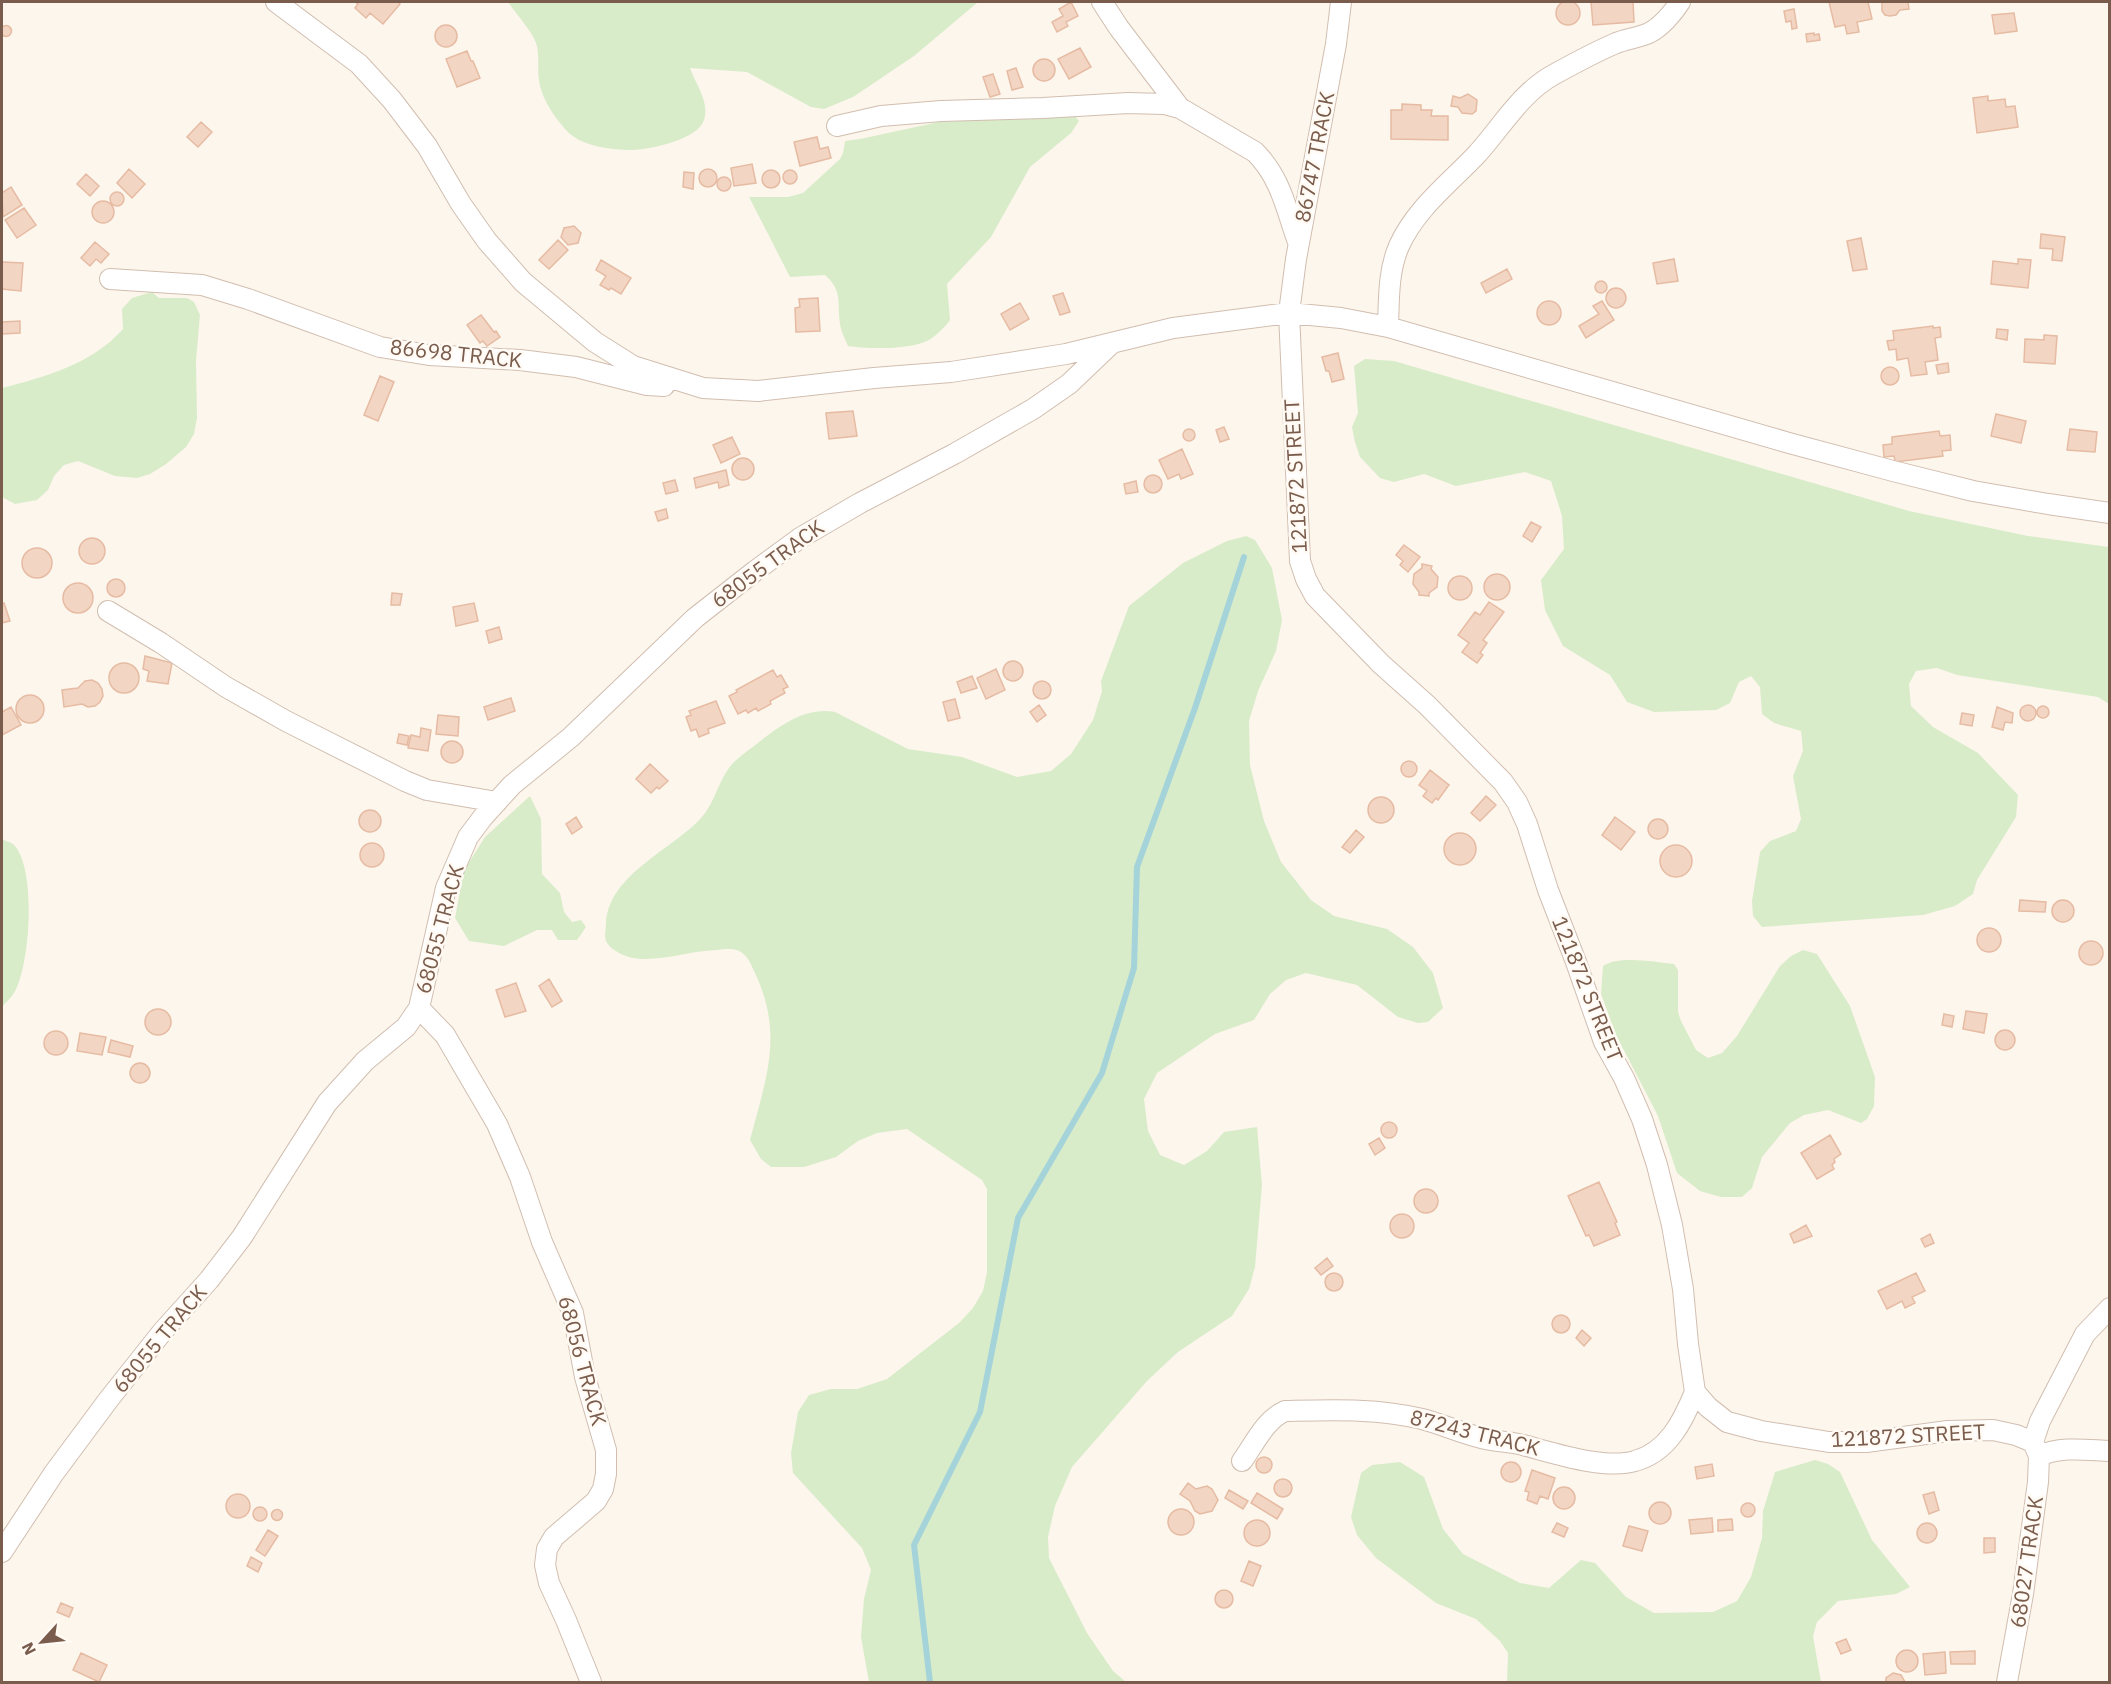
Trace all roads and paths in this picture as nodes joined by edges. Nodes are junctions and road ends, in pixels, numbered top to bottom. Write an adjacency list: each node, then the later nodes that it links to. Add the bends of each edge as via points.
1 (276, 2): 12 (street, via 359,64 392,100 427,146 487,241 523,282 595,342 633,366)
2 (1102, 2): 5 (street)
3 (1341, 2): 7 (street, 86747 TRACK)
4 (1680, 2): 10 (street, via 1674,13 1650,33 1617,43 1550,76 1530,92 1432,199 1411,223 1398,248 1391,275)
5 (1180, 108): 6 (street, via 1128,103 941,111 881,116); 7 (street, via 1255,152 1265,162 1282,190)
6 (837, 126)
7 (1298, 245): 9 (street, 86747 TRACK)
8 (110, 279): 12 (street, 86698 TRACK, via 202,285 390,348 429,356 520,360 576,367 647,385)
9 (1289, 313): 10 (street); 11 (street, via 1173,328); 18 (street, 121872 STREET, via 1297,530 1306,579 1332,615 1427,705 1517,802 1604,1042 1633,1099 1657,1165 1683,1289)
10 (1388, 327): 13 (street, via 1893,471 1973,491)
11 (1112, 343): 12 (street, via 1014,364 951,372 758,391); 15 (street, 68055 TRACK, via 1069,384 1033,409 860,502 755,571 695,618)
12 (703, 388)
13 (2109, 513)
14 (108, 611): 15 (street, via 226,687 405,781 427,790)
15 (497, 802): 16 (street, 68055 TRACK, via 468,837 446,888)
16 (419, 1008): 22 (street, 68055 TRACK, via 406,1027 365,1061 327,1103 242,1237 109,1399); 23 (street, 68056 TRACK, via 445,1035 497,1124 573,1313 585,1377 606,1450 606,1474 596,1501 554,1537 545,1564 549,1583)
17 (2109, 1308): 19 (street, 68027 TRACK, via 2085,1334 2040,1421)
18 (1695, 1392): 19 (street, 121872 STREET, via 1727,1422 1761,1431 1829,1442 1866,1442 1948,1431 1993,1430 2016,1435); 21 (street, 87243 TRACK, via 1685,1415 1658,1451 1615,1465 1480,1438 1421,1419 1347,1409 1285,1411 1276,1415)
19 (2036, 1449): 20 (street); 24 (street, 68027 TRACK, via 2038,1482)
20 (2109, 1451)
21 (1242, 1461)
22 (2, 1552)
23 (591, 1683)
24 (2007, 1683)

